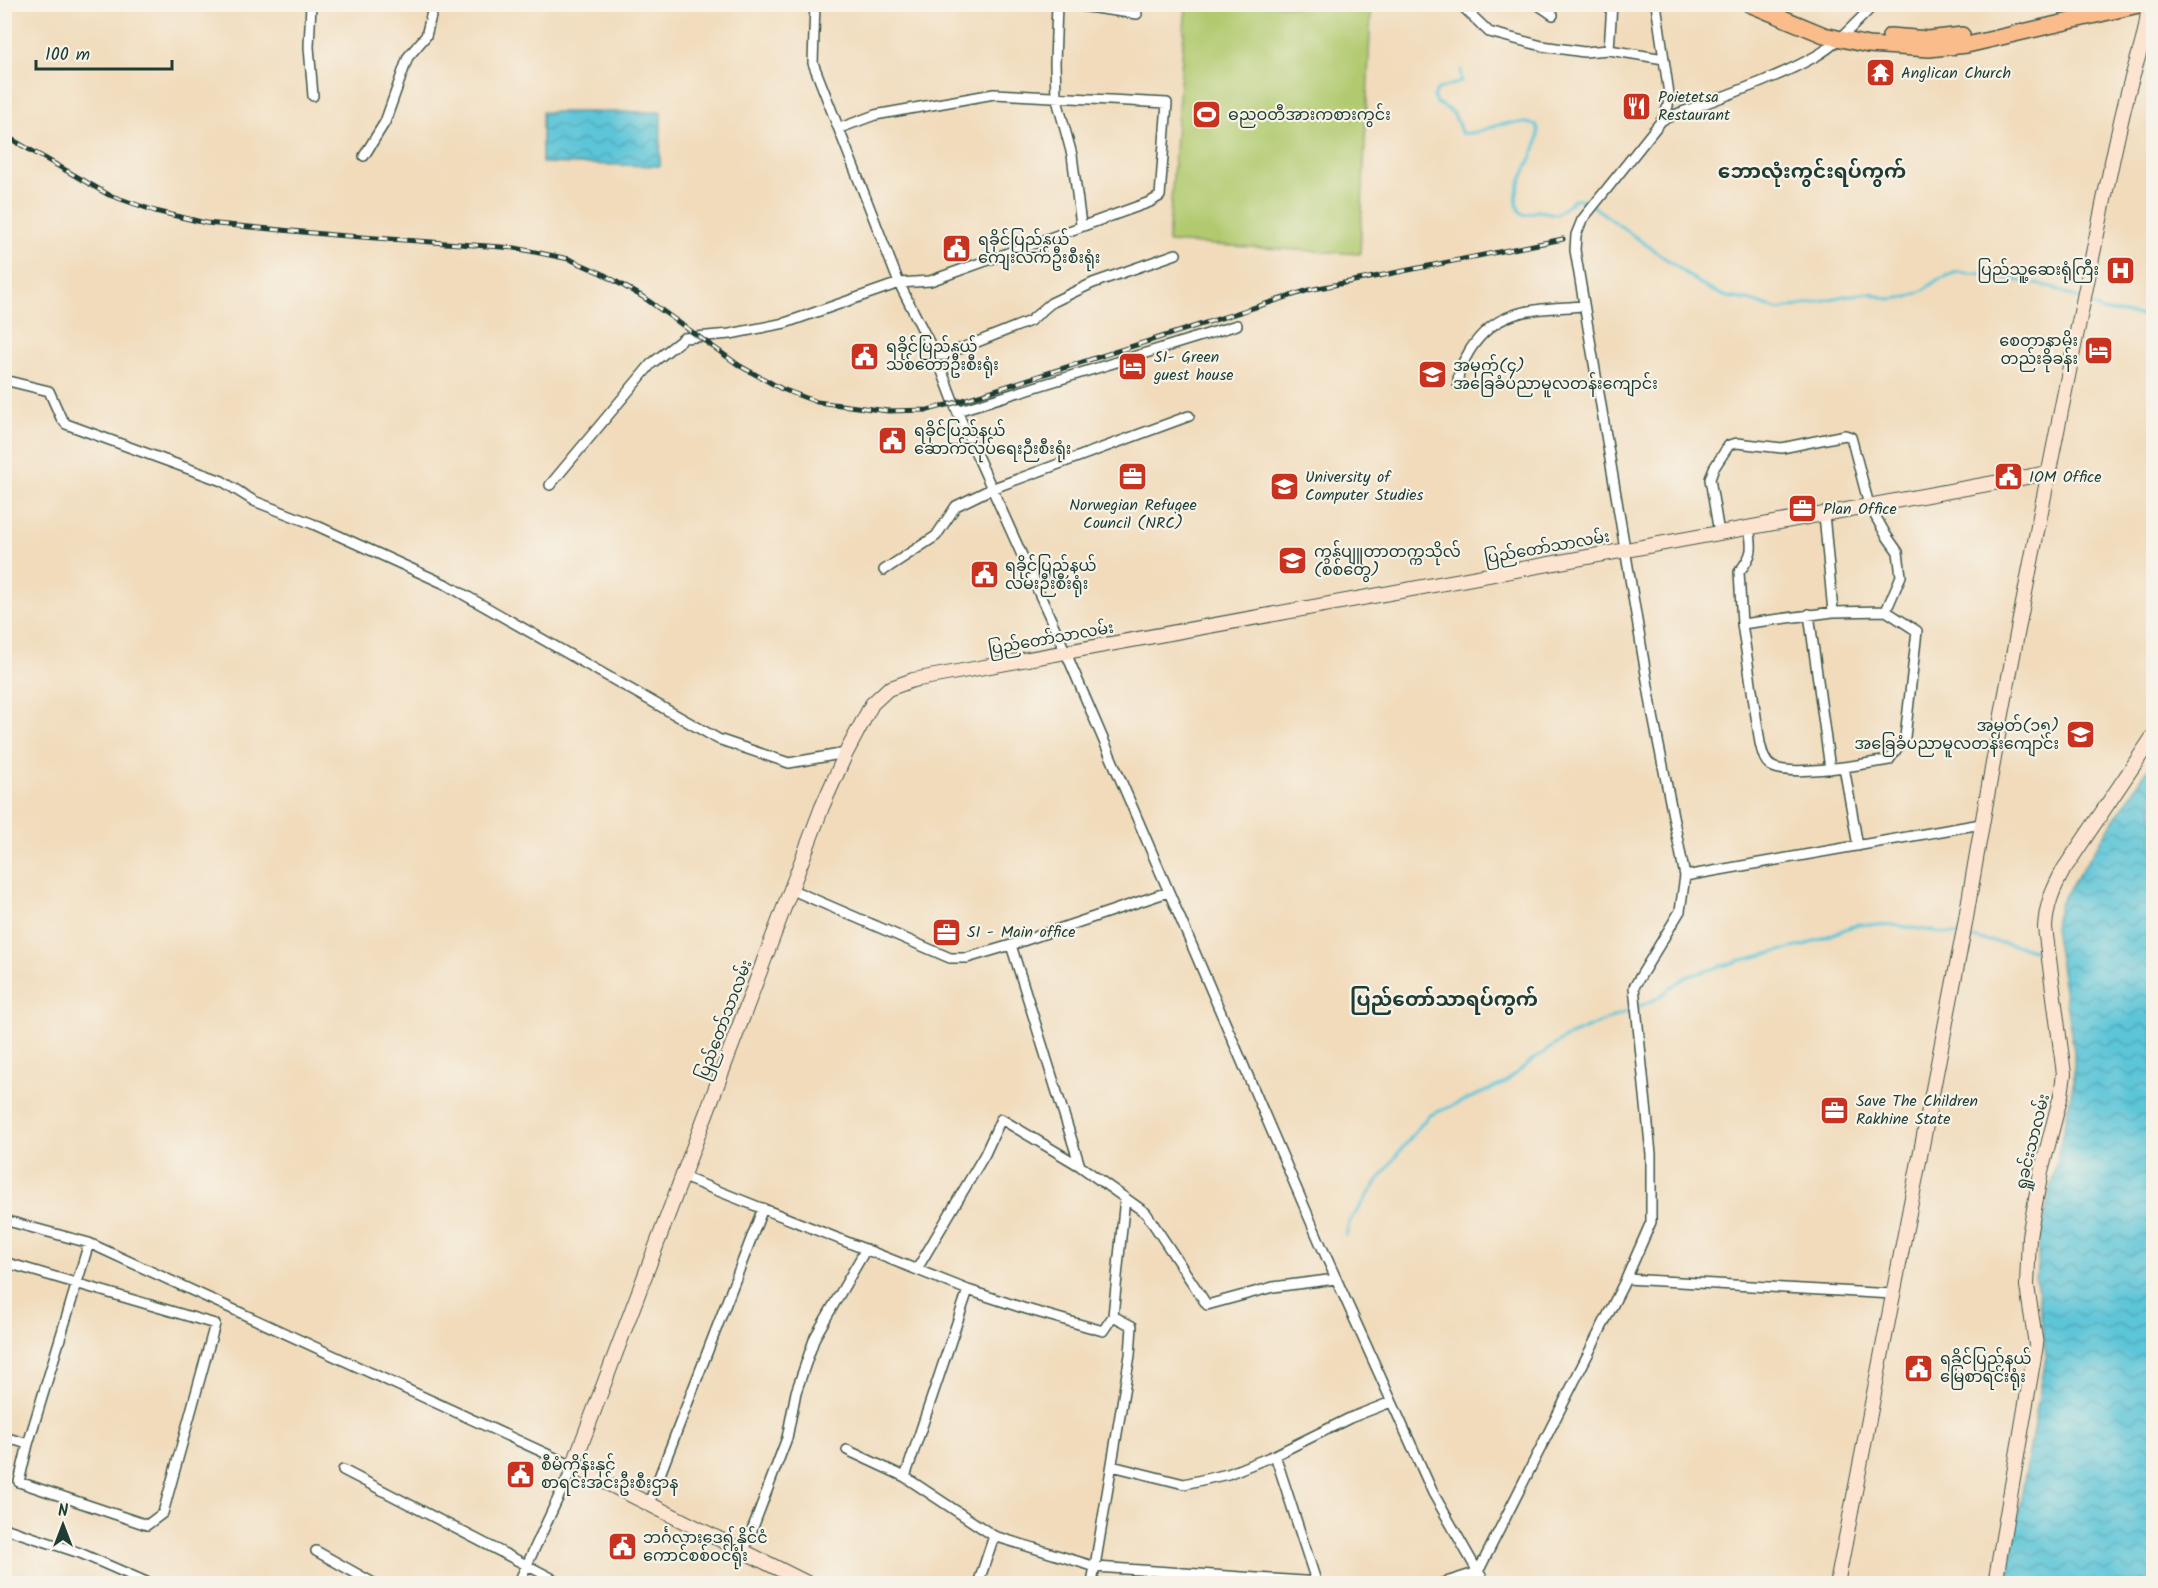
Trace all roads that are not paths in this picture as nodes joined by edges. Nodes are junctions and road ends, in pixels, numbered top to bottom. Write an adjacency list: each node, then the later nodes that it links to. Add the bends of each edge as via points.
1 (311, 4): 22 (street)
2 (434, 4): 26 (street, via 426,36 408,57 385,122)
3 (815, 4): 25 (street, via 813,63)
4 (1057, 4): 23 (street)
5 (1066, 4): 16 (street)
6 (1460, 4): 20 (street, via 1489,32 1542,46 1584,52)
7 (1537, 4): 17 (street)
8 (1612, 4): 20 (street)
9 (1656, 4): 21 (street)
10 (1749, 4): 19 (main road, via 1824,35)
11 (1776, 4): 19 (main road)
12 (1875, 4): 19 (street)
13 (2097, 4): 19 (main road, via 1965,35 1928,39)
14 (2146, 5): 15 (main road); 18 (street); 19 (main road, via 1967,45 1929,49 1868,45)
15 (2154, 6)
16 (1137, 14)
17 (1554, 15)
18 (2150, 18): 37 (street, via 2114,152)
19 (1844, 34): 24 (street, via 1816,56 1774,76)
20 (1609, 50): 21 (street)
21 (1664, 59): 24 (street, via 1670,94)
22 (313, 96)
23 (1056, 96): 25 (street, via 994,94 875,115); 27 (street, via 1072,155); 27 (street, via 1167,103 1160,196)
24 (1662, 120): 30 (street, via 1579,227 1575,250)
25 (840, 128): 29 (street)
26 (364, 156)
27 (1081, 225): 29 (street, via 930,281)
28 (1176, 254): 32 (street, via 1092,283 1051,303 1030,321)
29 (900, 284): 32 (street); 38 (street, via 784,322 730,334 684,338 651,364)
30 (1583, 306): 34 (street, via 1502,318 1478,339 1458,370); 44 (street)
31 (1238, 325): 35 (street)
32 (937, 358): 35 (street)
33 (4, 380): 52 (street, via 49,391 66,424 222,481 254,501 447,585 718,740 789,763)
34 (1458, 385)
35 (957, 411): 39 (street)
36 (1190, 416): 39 (street)
37 (2049, 473): 40 (street, ပြည်တော်သာလမ်း); 55 (street)
38 (550, 484)
39 (991, 489): 45 (street, via 956,506 936,536); 50 (street)
40 (1869, 505): 41 (street, ပြည်တော်သာလမ်း); 43 (street, via 1851,437 1782,448 1737,443 1730,445 1710,479); 46 (street, via 1898,552 1901,576)
41 (1824, 514): 42 (street, ပြည်တော်သာလမ်း); 47 (street)
42 (1749, 528): 43 (street, ပြည်တော်သာလမ်း); 49 (street, via 1750,559 1739,572)
43 (1719, 533): 44 (street, ပြည်တော်သာလမ်း)
44 (1625, 550): 50 (street, ပြည်တော်သာလမ်း); 57 (street)
45 (884, 570)
46 (1886, 611): 47 (street); 53 (street, via 1917,631 1905,737 1889,760)
47 (1833, 612): 48 (street)
48 (1809, 614): 49 (street); 54 (street)
49 (1742, 624): 54 (street, via 1764,759 1785,770)
50 (1066, 653): 52 (street, ပြည်တော်သာလမ်း, via 900,684 872,704); 59 (street)
51 (2154, 735): 104 (street, ရှုခင်းသာလမ်း, via 2064,869 2047,906 2045,928 2064,1074 2028,1244 2027,1286 2036,1345)
52 (846, 753): 58 (street, ပြည်တော်သာလမ်း)
53 (1844, 767): 54 (street); 56 (street)
54 (1830, 769)
55 (1981, 824): 56 (street); 74 (street)
56 (1858, 846): 57 (street)
57 (1685, 876): 71 (street, via 1680,910 1634,987 1651,1154 1651,1222)
58 (790, 889): 60 (street, via 950,958 967,958); 62 (street, ပြည်တော်သာလမ်း)
59 (1168, 892): 60 (street); 70 (street)
60 (1011, 945): 61 (street)
61 (1080, 1166): 63 (street); 69 (street, via 1001,1119 985,1154)
62 (683, 1177): 64 (street); 81 (street, ပြည်တော်သာလမ်း)
63 (1125, 1198): 70 (street, via 1146,1213 1207,1305 1273,1287); 75 (street)
64 (762, 1208): 67 (street); 85 (street)
65 (4, 1220): 66 (street)
66 (89, 1243): 72 (street); 81 (street)
67 (866, 1249): 69 (street); 89 (street, via 815,1337 796,1392 787,1438)
68 (4, 1262): 72 (street)
69 (917, 1269): 73 (street)
70 (1336, 1279): 76 (street)
71 (1626, 1280): 74 (street); 92 (street)
72 (77, 1283): 78 (street); 78 (street, via 215,1324 163,1513 147,1525 19,1482)
73 (968, 1290): 75 (street, via 1103,1331); 84 (street)
74 (1893, 1294): 103 (street)
75 (1113, 1316): 82 (street, via 1132,1326)
76 (1392, 1402): 80 (street); 92 (street, via 1433,1493)
77 (4, 1437): 78 (street)
78 (28, 1444)
79 (847, 1450): 84 (street)
80 (1275, 1455): 82 (street, via 1228,1474 1184,1484); 93 (street)
81 (573, 1466): 85 (street); 90 (street)
82 (1112, 1466): 91 (street)
83 (343, 1470): 90 (street)
84 (905, 1477): 87 (street)
85 (649, 1503): 89 (street)
86 (4, 1528): 94 (street, via 80,1553)
87 (994, 1536): 91 (street); 99 (street)
88 (316, 1551): 95 (street)
89 (744, 1551): 98 (street)
90 (527, 1567): 96 (street); 97 (street)
91 (1096, 1567): 93 (street); 100 (street)
92 (1478, 1572): 101 (street); 102 (street)
93 (1317, 1583)
94 (151, 1584)
95 (375, 1584)
96 (518, 1584)
97 (563, 1584)
98 (809, 1584)
99 (978, 1584)
100 (1092, 1584)
101 (1440, 1584)
102 (1487, 1584)
103 (1837, 1584)
104 (1995, 1584)

